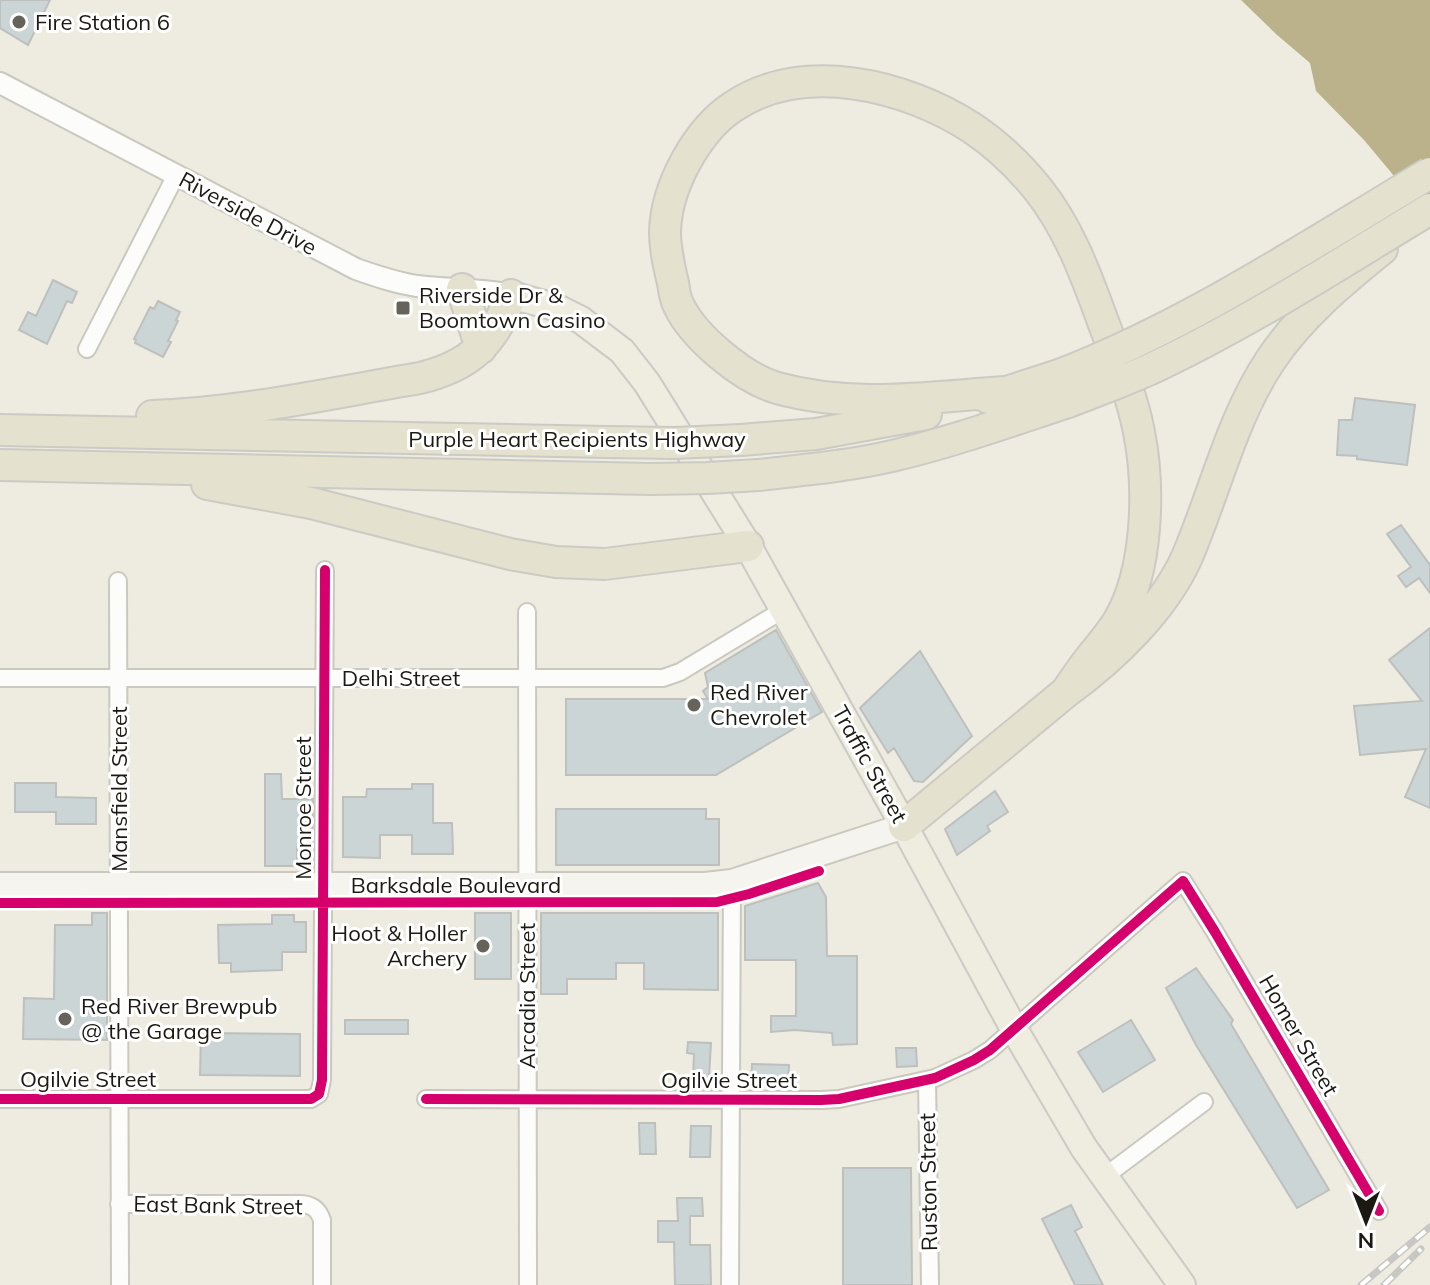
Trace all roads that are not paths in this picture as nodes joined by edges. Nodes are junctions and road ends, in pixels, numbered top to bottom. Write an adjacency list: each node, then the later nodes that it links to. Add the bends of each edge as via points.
1 (0, 83): 3 (street, Riverside Drive)
2 (1430, 173): 9 (highway, Purple Heart Recipients Highway, bridge, via 1175,324 1091,362)
3 (176, 175): 5 (street, Riverside Drive, via 356,269 417,286); 8 (street)
4 (1430, 210): 9 (highway, Purple Heart Recipients Highway, bridge, via 1277,302 1156,366); 24 (highway, bridge, via 1305,317 1270,361 1242,414 1185,560 1146,619 1095,671)
5 (462, 289): 6 (street, Riverside Drive); 7 (highway)
6 (511, 295): 7 (highway, via 501,321); 15 (main road, Traffic Street, via 565,311 622,351)
7 (481, 348): 12 (highway, via 460,364 420,378 236,409 134,416)
8 (87, 349)
9 (1063, 388): 10 (highway, Purple Heart Recipients Highway); 14 (highway, Purple Heart Recipients Highway, bridge, via 953,440 889,456 759,475 651,479)
10 (1005, 392): 12 (highway, Purple Heart Recipients Highway, bridge, via 887,423 816,434 675,443); 24 (highway, via 886,401 830,399 773,387 729,363 701,337 678,304 668,264 665,229 672,194 684,164 708,130 734,106 804,81 840,81 890,92 971,128 1008,157 1061,223 1080,259 1128,388 1140,443 1144,502 1130,598)
11 (0, 430): 12 (highway, Purple Heart Recipients Highway)
12 (35, 431)
13 (0, 465): 14 (highway, Purple Heart Recipients Highway)
14 (147, 469): 15 (highway, via 556,562 605,564)
15 (748, 546): 18 (main road, Traffic Street)
16 (325, 570): 20 (street, Monroe Street)
17 (118, 581): 22 (street, Mansfield Street)
18 (783, 610): 23 (street, Delhi Street, via 672,676); 25 (main road, Traffic Street)
19 (527, 612): 23 (street, Arcadia Street)
20 (323, 677): 22 (street, Delhi Street); 23 (street, Delhi Street); 30 (street, Monroe Street)
21 (0, 678): 22 (street, Delhi Street)
22 (119, 678): 29 (street, Mansfield Street)
23 (527, 679): 31 (street, Arcadia Street)
24 (1066, 692): 25 (highway)
25 (904, 826): 27 (main road, Barksdale Boulevard); 32 (main road, Traffic Street)
26 (1183, 881): 32 (street, Ogilvie Street); 43 (street, Homer Street)
27 (732, 882): 31 (main road, Barksdale Boulevard); 39 (street)
28 (0, 885): 29 (main road, Barksdale Boulevard)
29 (120, 885): 30 (main road, Barksdale Boulevard); 36 (street, Mansfield Street)
30 (323, 885): 31 (main road, Barksdale Boulevard); 34 (street, Monroe Street)
31 (526, 885): 38 (street, Arcadia Street)
32 (1014, 1029): 33 (street, Ogilvie Street, via 974,1060); 41 (main road, Traffic Street)
33 (927, 1080): 39 (street, Ogilvie Street, via 839,1099); 48 (street, Ruston Street)
34 (319, 1094): 36 (street, Ogilvie Street, via 311,1099)
35 (0, 1099): 36 (street, Ogilvie Street)
36 (118, 1099): 42 (street, Mansfield Street)
37 (426, 1099): 38 (street, Ogilvie Street)
38 (528, 1099): 39 (street, Ogilvie Street); 46 (street, Arcadia Street)
39 (731, 1100): 47 (street)
40 (1204, 1102): 41 (street)
41 (1104, 1177): 49 (main road, Traffic Street)
42 (119, 1204): 44 (street, Mansfield Street); 45 (street, East Bank Street, via 309,1205 322,1220)
43 (1379, 1211)
44 (120, 1285)
45 (322, 1285)
46 (528, 1285)
47 (730, 1285)
48 (930, 1285)
49 (1182, 1285)

